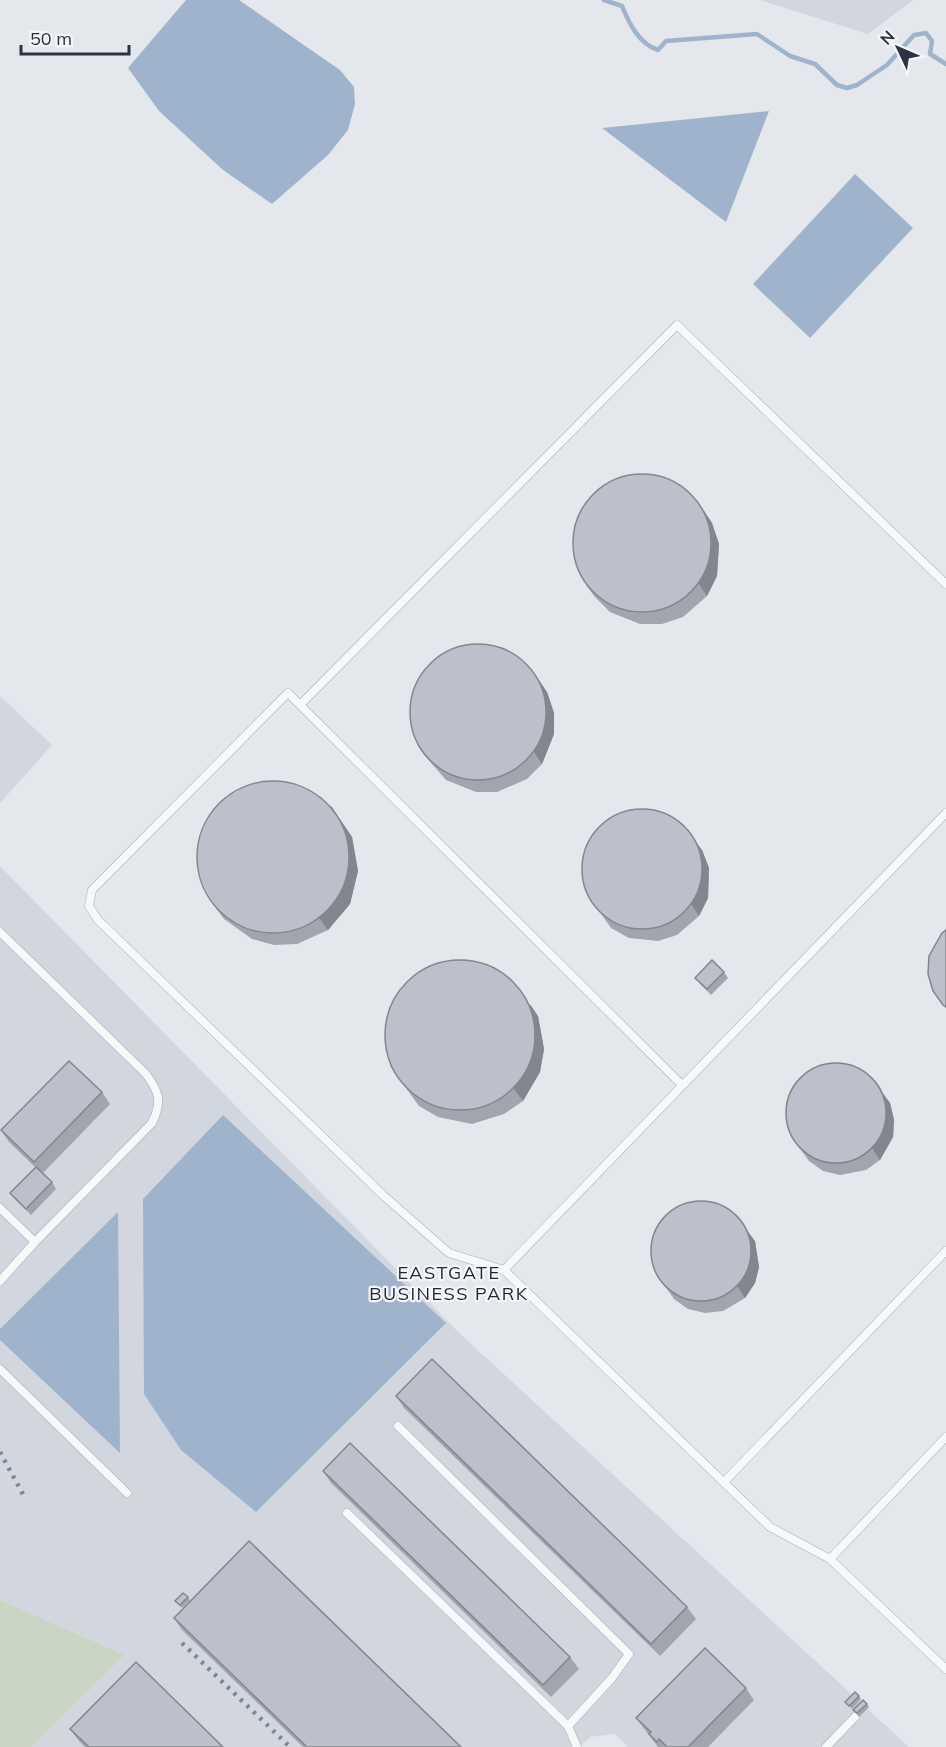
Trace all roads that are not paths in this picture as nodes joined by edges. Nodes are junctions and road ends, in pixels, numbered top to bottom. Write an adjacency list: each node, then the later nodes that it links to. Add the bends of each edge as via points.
1 (946, 584): 2 (lane, via 677,325)
2 (300, 705): 5 (lane); 9 (lane, via 288,693 104,876 92,890 89,906 98,920 449,1253)
3 (946, 813): 5 (lane)
4 (0, 932): 7 (lane, via 146,1074 159,1092 159,1108 152,1123)
5 (682, 1085): 9 (lane)
6 (0, 1208): 7 (lane)
7 (35, 1242): 10 (lane)
8 (946, 1251): 14 (lane)
9 (504, 1270): 14 (lane)
10 (0, 1281)
11 (0, 1369): 15 (lane)
12 (398, 1426): 20 (lane, via 629,1654)
13 (946, 1437): 17 (lane)
14 (724, 1482): 17 (lane, via 770,1527)
15 (128, 1493)
16 (347, 1513): 20 (lane)
17 (830, 1559): 18 (lane)
18 (946, 1669)
19 (855, 1717): 22 (lane)
20 (568, 1726): 21 (lane)
21 (577, 1747)
22 (826, 1747)

